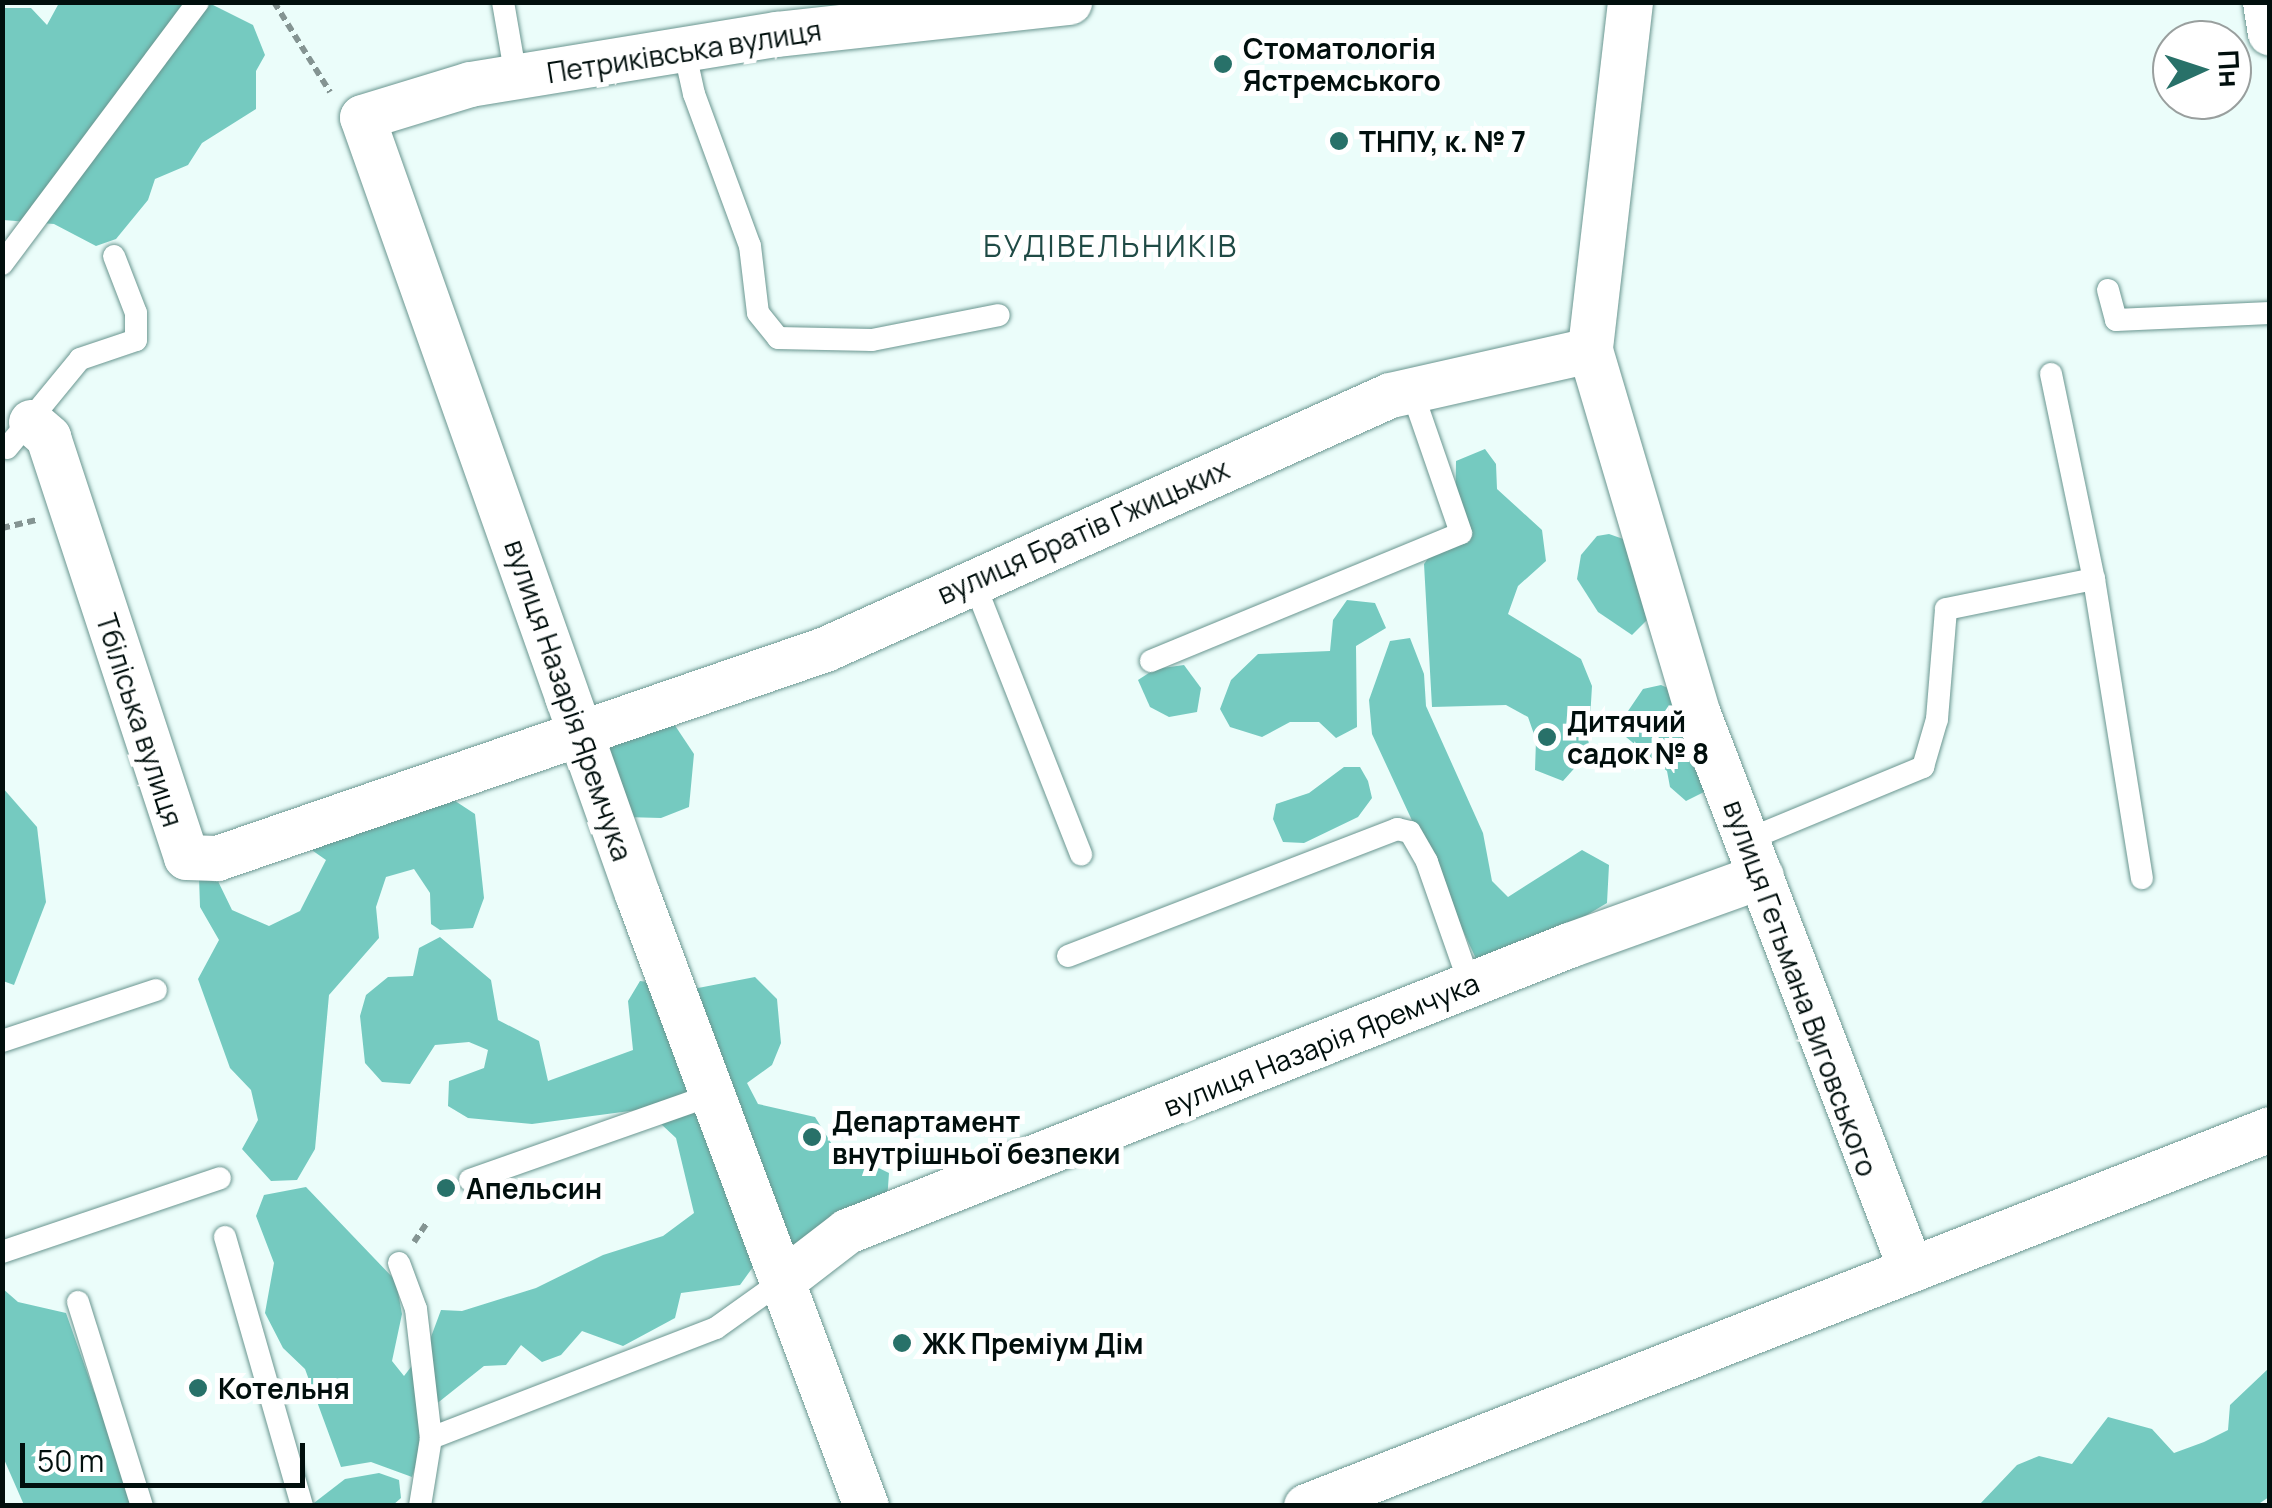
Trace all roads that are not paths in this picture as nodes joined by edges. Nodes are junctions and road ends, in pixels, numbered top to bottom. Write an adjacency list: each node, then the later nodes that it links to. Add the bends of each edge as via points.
1 (198, 2): 11 (lane)
2 (504, 2): 8 (lane)
3 (1070, 2): 7 (street, Петриківська вулиця)
4 (1630, 2): 15 (street, вулиця Гетьмана Виговського)
5 (2265, 2): 6 (street)
6 (2270, 33)
7 (684, 49): 8 (street, Петриківська вулиця); 14 (lane, via 750,246 758,313 778,338 872,340)
8 (516, 77): 9 (street, Петриківська вулиця)
9 (345, 104): 22 (street, вулиця Назарія Яремчука)
10 (114, 256): 18 (lane, via 136,314 136,340 80,359)
11 (2, 264)
12 (2108, 290): 13 (lane, via 2116,320)
13 (2270, 313)
14 (998, 315)
15 (1590, 350): 17 (street, вулиця Братів Ґжицьких); 24 (street, вулиця Гетьмана Виговського, via 1638,528)
16 (2050, 374): 19 (lane)
17 (1411, 389): 20 (street, вулиця Братів Ґжицьких); 21 (lane, via 1462,533)
18 (20, 435): 22 (street, Тбіліська вулиця, via 48,437 186,856 217,858)
19 (2094, 579): 24 (lane, via 1946,610 1936,720 1923,767); 25 (lane)
20 (973, 580): 22 (street, вулиця Братів Ґжицьких, via 825,649); 23 (lane)
21 (1151, 662)
22 (581, 736): 30 (street, вулиця Назарія Яремчука)
23 (1081, 854)
24 (1754, 858): 27 (street, вулиця Назарія Яремчука); 37 (street, вулиця Гетьмана Виговського)
25 (2142, 878)
26 (1068, 956): 27 (lane, via 1397,829 1410,832 1427,862)
27 (1470, 985): 38 (street, вулиця Назарія Яремчука, via 846,1230)
28 (156, 990): 29 (lane)
29 (2, 1042)
30 (712, 1096): 33 (lane); 38 (street, вулиця Назарія Яремчука)
31 (2270, 1129): 37 (street)
32 (220, 1178): 35 (lane)
33 (470, 1180)
34 (225, 1237): 42 (lane)
35 (2, 1252)
36 (399, 1264): 40 (lane, via 416,1309)
37 (1911, 1270): 45 (street)
38 (782, 1280): 40 (lane, via 716,1328); 44 (street, вулиця Назарія Яремчука)
39 (78, 1302): 41 (lane)
40 (431, 1438): 43 (lane)
41 (142, 1506)
42 (302, 1506)
43 (420, 1506)
44 (866, 1506)
45 (1306, 1506)

